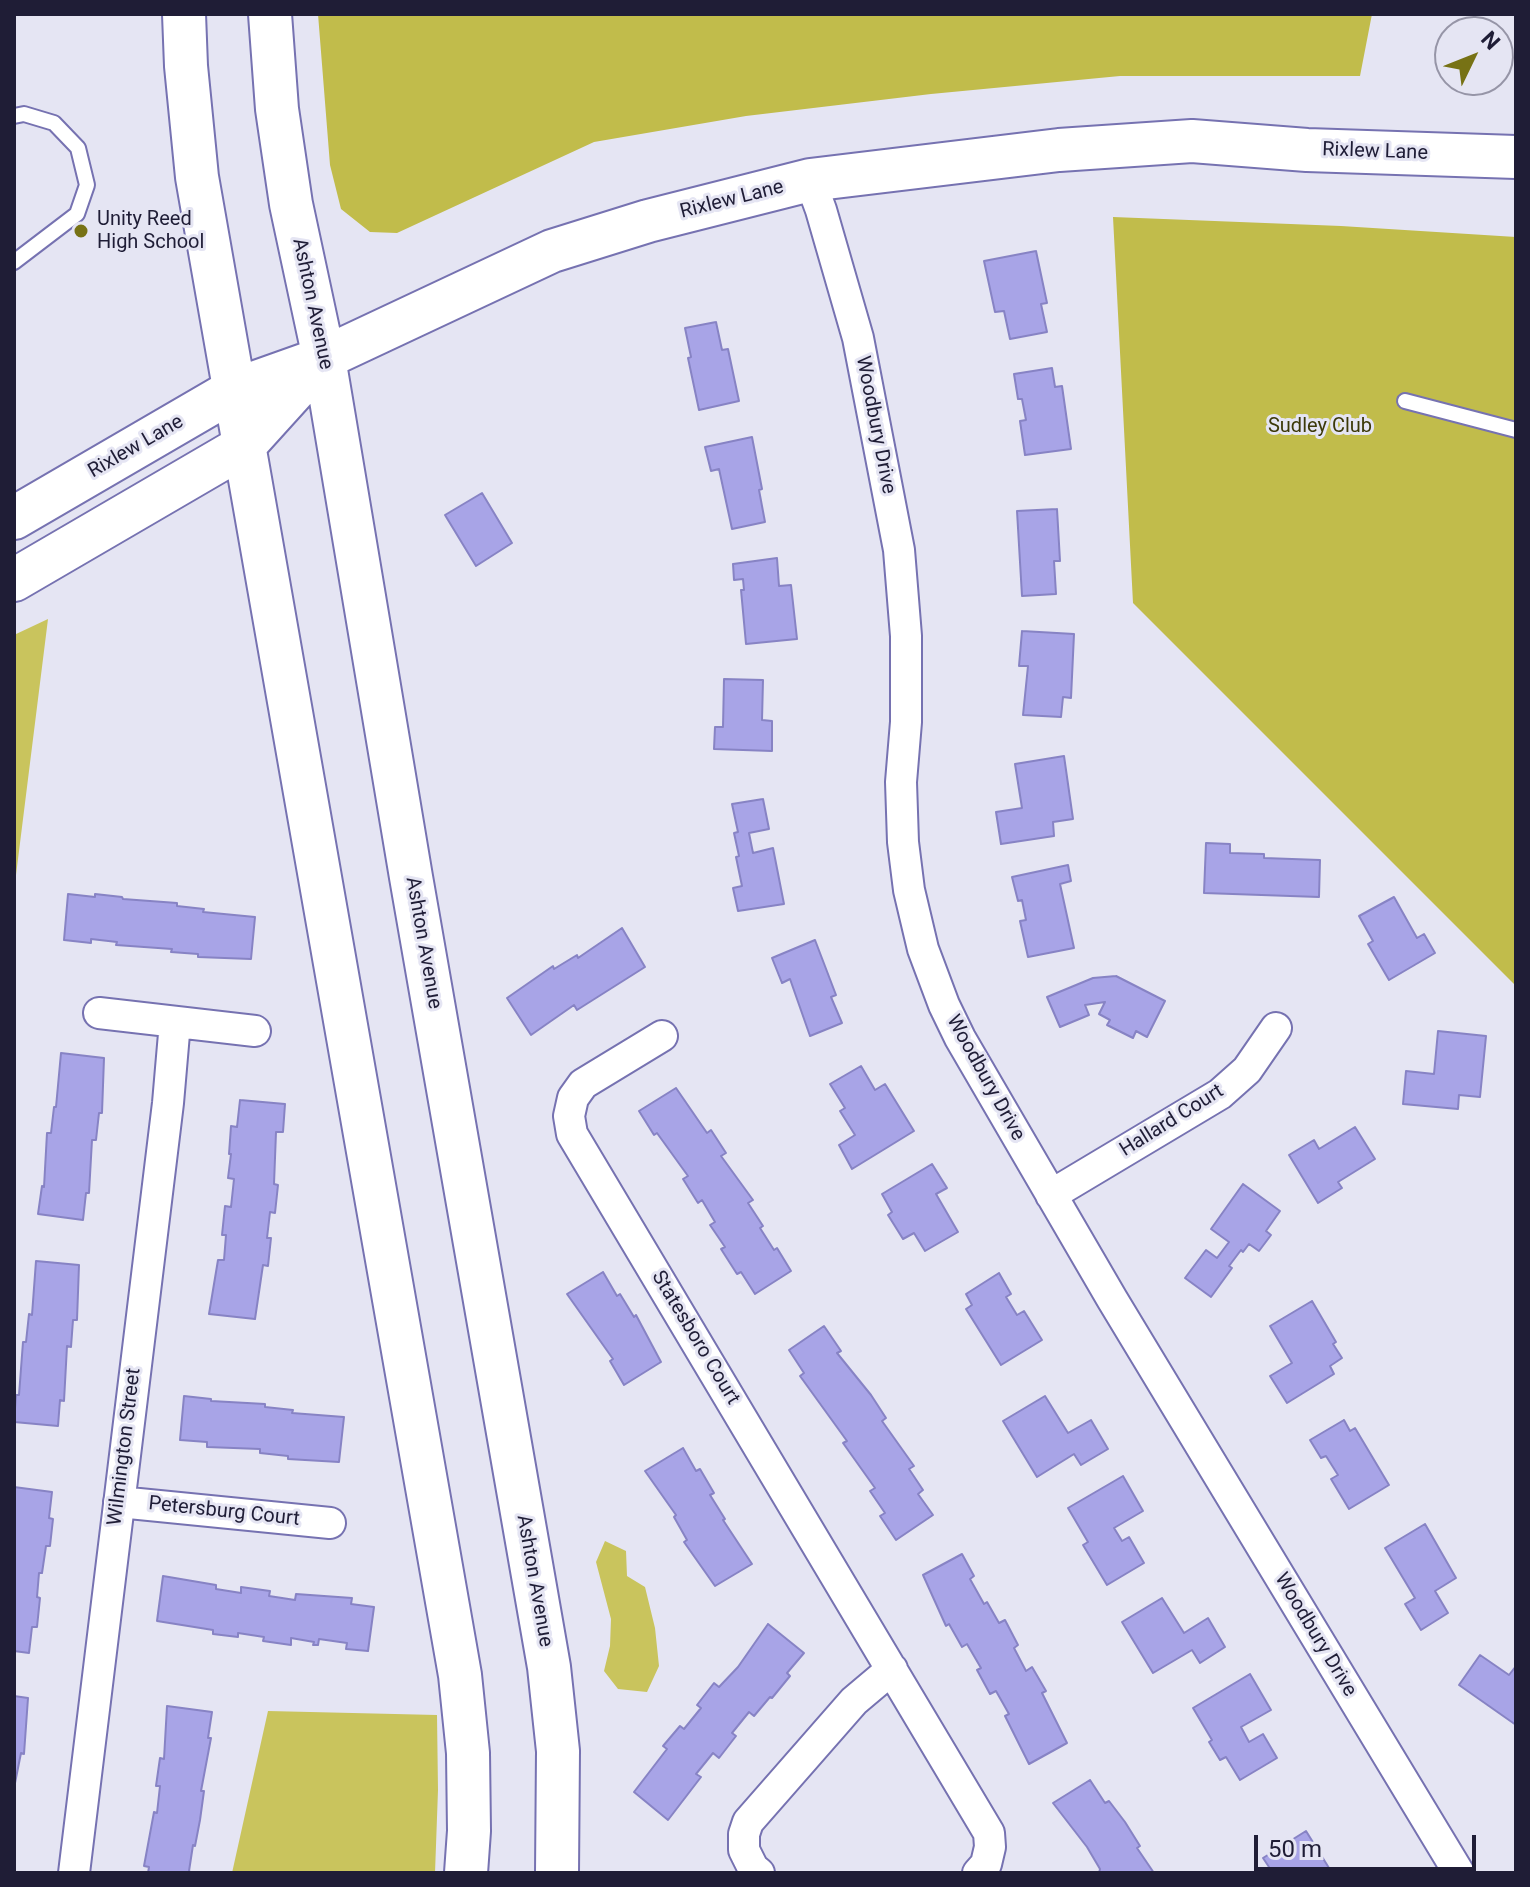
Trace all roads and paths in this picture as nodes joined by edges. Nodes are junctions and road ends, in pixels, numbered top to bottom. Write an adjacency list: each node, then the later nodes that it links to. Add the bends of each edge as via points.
1 (184, 14): 8 (main road, via 197,177)
2 (270, 14): 7 (main road, Ashton Avenue, via 291,204)
3 (14, 116): 6 (lane, via 54,123 78,148 87,185 77,214)
4 (1516, 157): 5 (main road, Rixlew Lane, via 1192,141 1059,150)
5 (810, 180): 7 (main road, Rixlew Lane, via 552,251); 19 (street, Woodbury Drive, via 858,338 899,550 906,636 903,842 923,949 960,1038)
6 (14, 262)
7 (324, 358): 8 (main road, Rixlew Lane); 11 (main road); 25 (main road, Ashton Avenue, via 549,1667 558,1751)
8 (234, 390): 11 (main road); 12 (main road, Rixlew Lane)
9 (1405, 401): 10 (lane)
10 (1516, 430)
11 (244, 446): 13 (main road); 24 (main road, via 460,1675 468,1753)
12 (14, 518)
13 (14, 580)
14 (99, 1013): 15 (street)
15 (175, 1022): 17 (street); 20 (street, Wilmington Street)
16 (1276, 1028): 19 (street, Hallard Court, via 1247,1070 1220,1094)
17 (255, 1031)
18 (662, 1036): 22 (street, Statesboro Court, via 583,1084 569,1116 572,1134)
19 (1051, 1195): 28 (street, Woodbury Drive)
20 (119, 1502): 21 (street, Petersburg Court); 23 (street, Wilmington Street)
21 (330, 1523)
22 (892, 1669): 26 (street, via 854,1701 748,1822 744,1850); 27 (street, Statesboro Court, via 989,1833 986,1864)
23 (74, 1873)
24 (466, 1873)
25 (557, 1873)
26 (759, 1873)
27 (978, 1873)
28 (1459, 1873)

